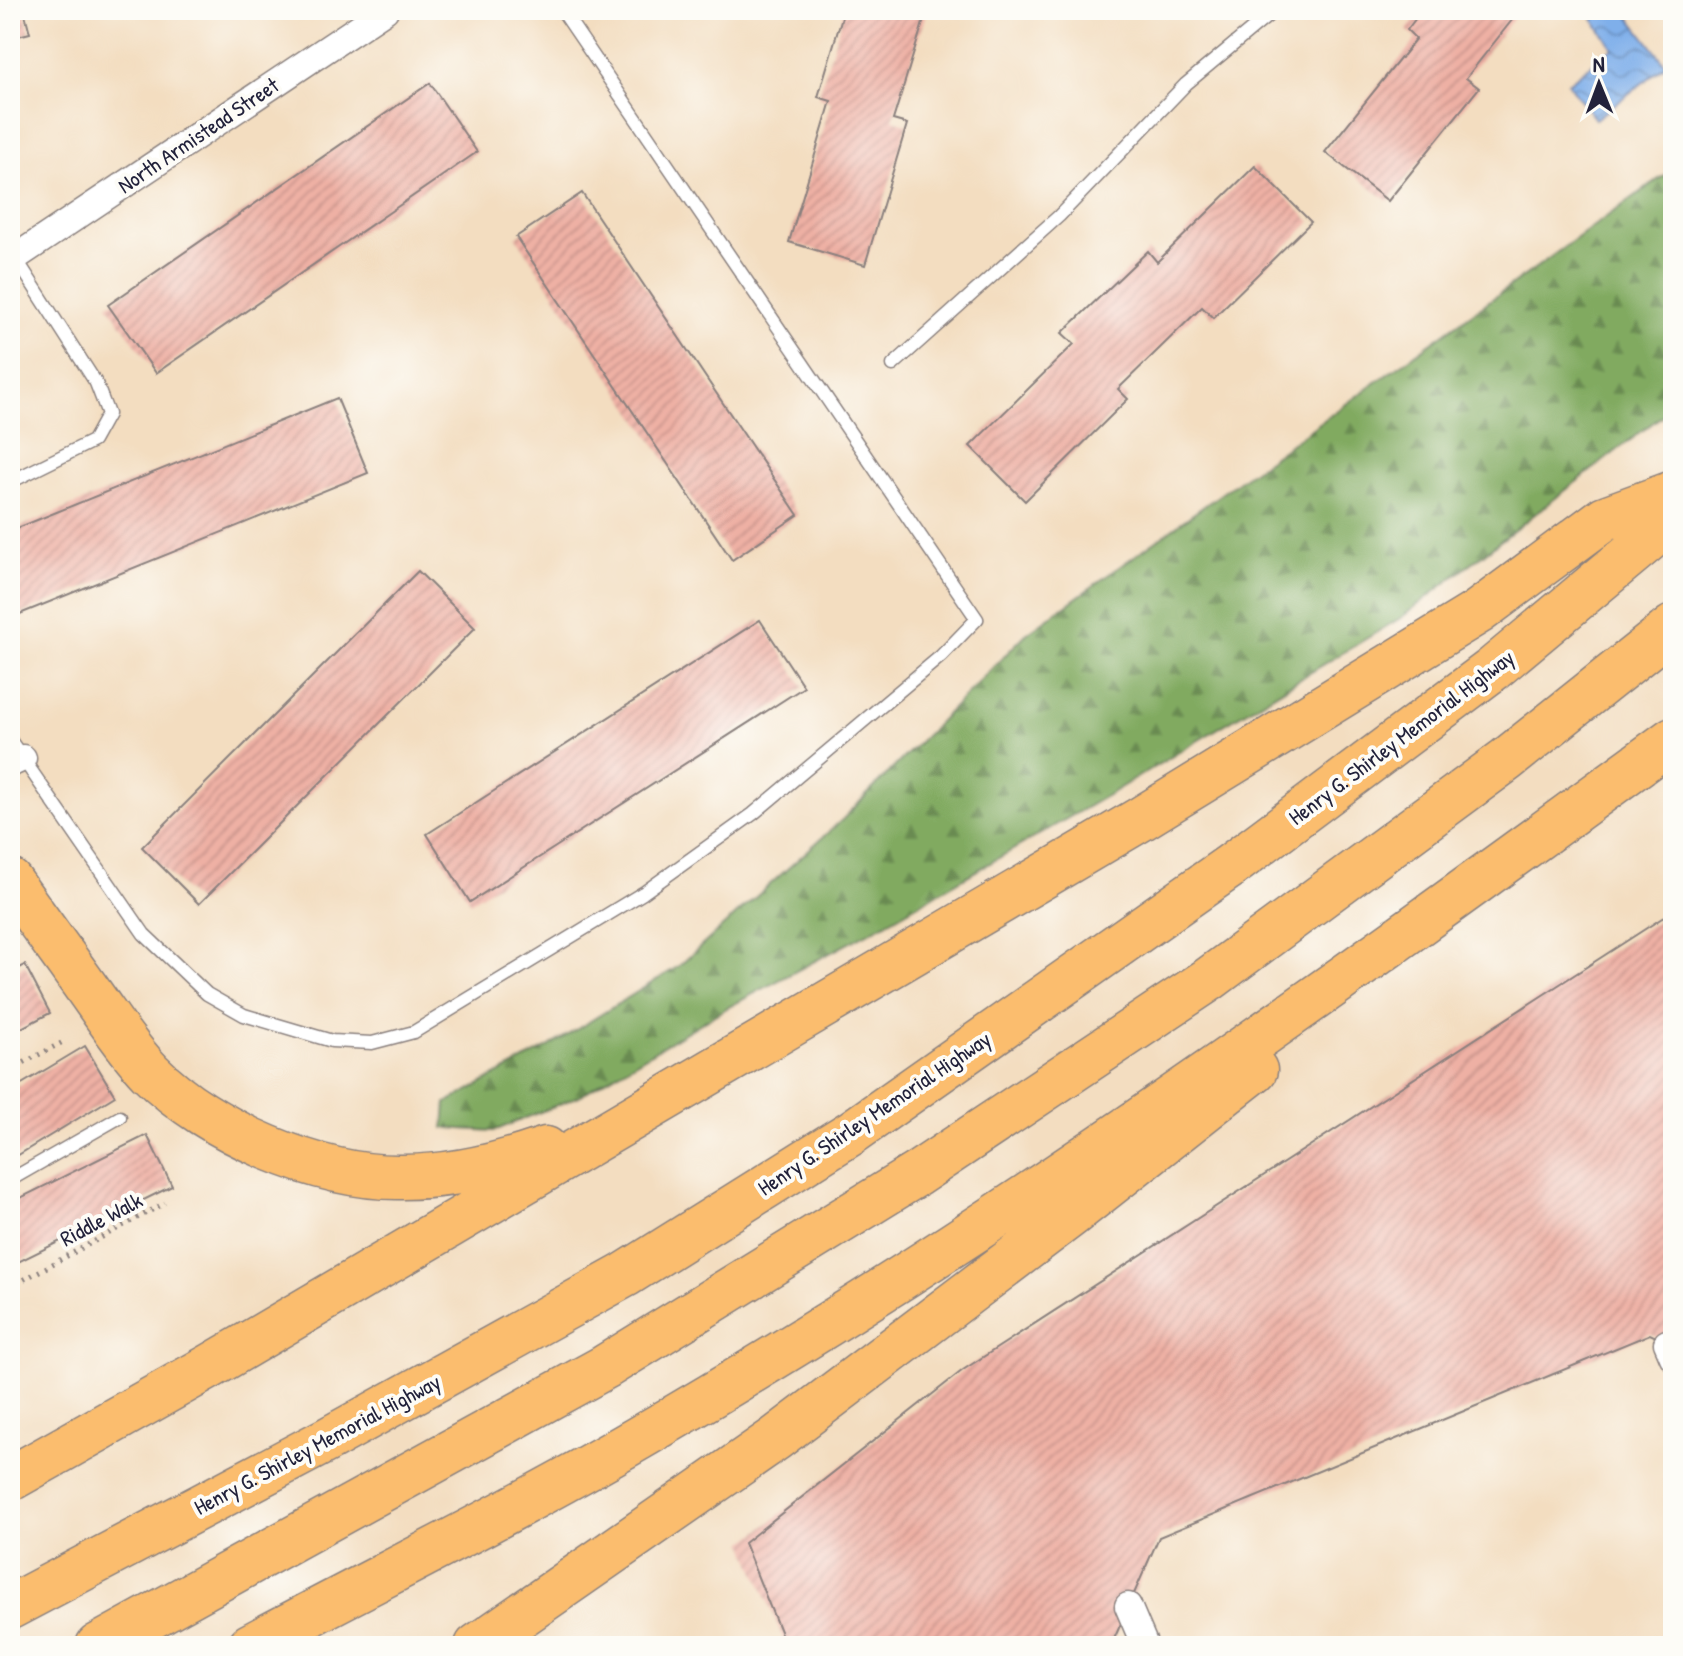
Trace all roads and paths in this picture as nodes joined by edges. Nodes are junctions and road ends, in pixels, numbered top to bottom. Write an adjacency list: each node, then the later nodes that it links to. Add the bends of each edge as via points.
1 (385, 10): 4 (street, North Armistead Street)
2 (562, 10): 11 (lane, via 977,619 941,656 753,814 643,893 414,1032 372,1043 290,1031 244,1015 207,994 144,934)
3 (1275, 10): 5 (lane, via 1186,84 1059,216)
4 (12, 259): 6 (lane, via 96,383 108,414 93,441)
5 (893, 365)
6 (10, 482)
7 (1673, 493): 15 (highway, via 1605,518 1465,620 1054,872)
8 (1673, 519): 22 (highway, Henry G. Shirley Memorial Highway, via 1493,669 1229,867 851,1133 625,1275)
9 (1673, 627): 23 (highway, via 1506,760 1208,980 917,1174 605,1367)
10 (1672, 740): 24 (highway, via 1057,1175 821,1329 637,1440); 25 (highway, via 1059,1225 775,1439)
11 (14, 754)
12 (10, 881): 15 (highway, via 152,1073 234,1132 316,1163 403,1177 469,1170 519,1159)
13 (63, 1042): 14 (path)
14 (10, 1070)
15 (669, 1096): 20 (highway)
16 (120, 1117): 17 (lane)
17 (10, 1180)
18 (165, 1203): 19 (path, Riddle Walk)
19 (10, 1287)
20 (10, 1479)
21 (1128, 1606): 26 (street)
22 (10, 1607)
23 (98, 1646)
24 (250, 1646)
25 (477, 1646)
26 (1145, 1646)

